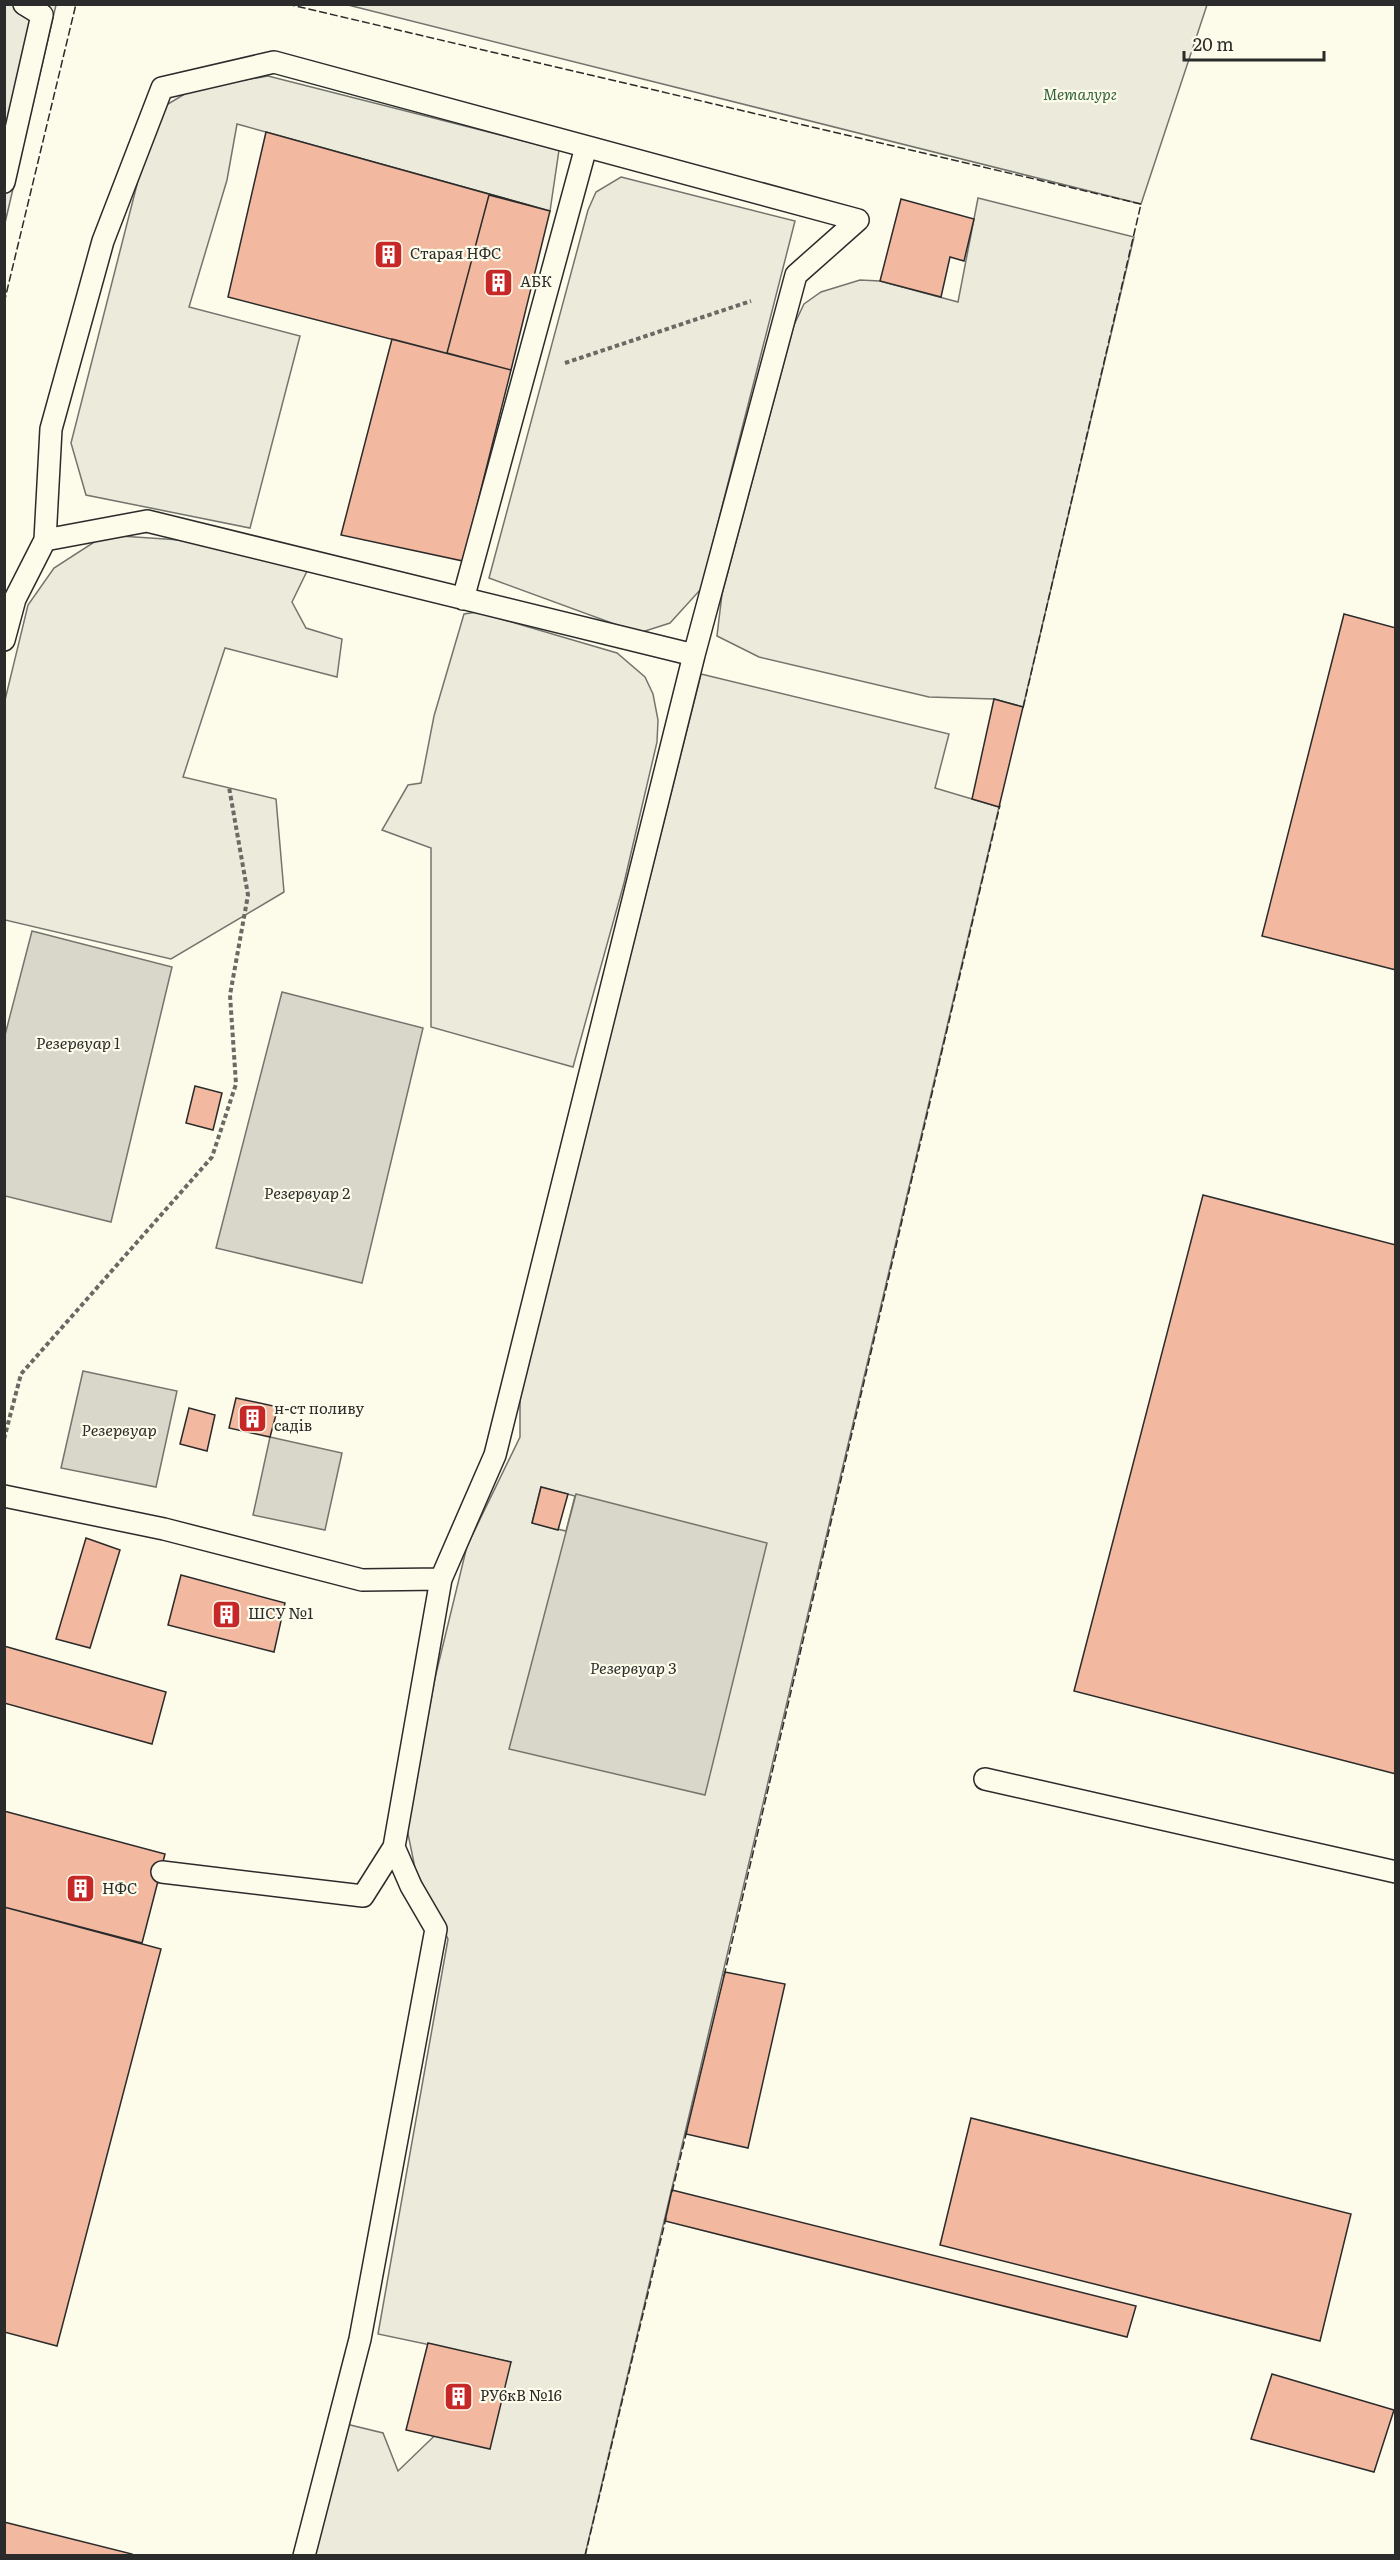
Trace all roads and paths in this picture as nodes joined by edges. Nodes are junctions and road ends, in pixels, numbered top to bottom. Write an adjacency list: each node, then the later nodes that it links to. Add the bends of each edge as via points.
1 (24, 4): 3 (lane, via 42,15)
2 (586, 147): 4 (lane, via 858,220 796,275); 6 (lane, via 274,62 162,88 103,241 51,429); 7 (lane)
3 (4, 182)
4 (793, 288): 5 (path); 9 (lane)
5 (555, 366)
6 (45, 540): 7 (lane, via 147,521); 8 (lane, via 15,599)
7 (463, 598): 9 (lane)
8 (4, 640)
9 (694, 655): 13 (lane, via 495,1455)
10 (229, 787): 11 (path, via 248,895 230,995 236,1084 212,1157 21,1374)
11 (4, 1439)
12 (4, 1496): 13 (lane, via 164,1528 362,1580)
13 (441, 1579): 15 (lane)
14 (985, 1779): 17 (lane)
15 (394, 1847): 16 (lane, via 363,1896); 18 (lane, via 436,1929 360,2339)
16 (162, 1872)
17 (1395, 1872)
18 (304, 2556)

